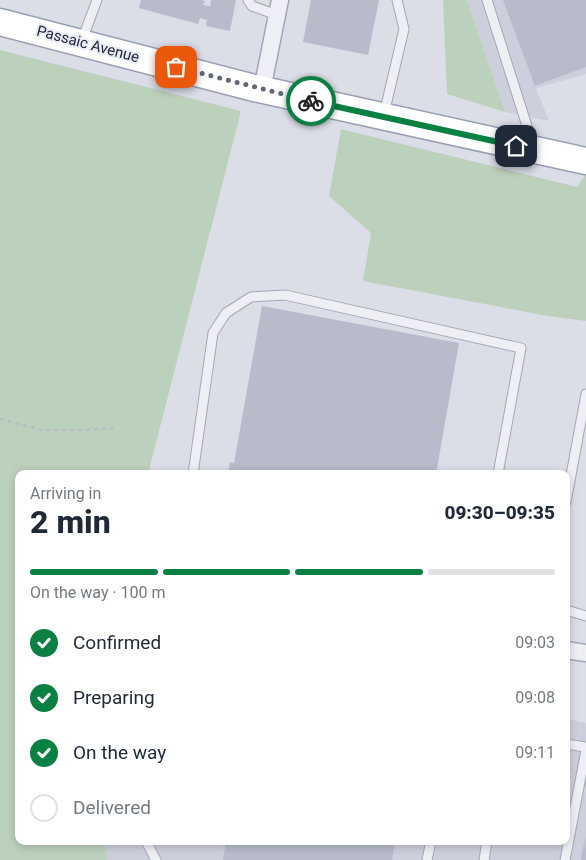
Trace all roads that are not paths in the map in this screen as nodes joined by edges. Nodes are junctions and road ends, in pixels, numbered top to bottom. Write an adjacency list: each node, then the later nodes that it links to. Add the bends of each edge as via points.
1 (97, 0): 7 (lane)
2 (248, 0): 5 (lane, via 252,6)
3 (397, 0): 9 (lane, via 404,29)
4 (487, 0): 10 (lane)
5 (278, 8): 8 (street)
6 (0, 22): 7 (main road, Passaic Avenue)
7 (82, 42): 8 (main road, Passaic Avenue)
8 (262, 90): 9 (main road, Passaic Avenue)
9 (383, 117): 10 (main road, Passaic Avenue)
10 (535, 150): 11 (main road, Passaic Avenue)
11 (586, 161)
12 (586, 394): 15 (lane)
13 (194, 470): 14 (lane, via 213,333 226,313 251,297 285,295 521,348)
14 (499, 470)
15 (570, 480)
16 (570, 611): 17 (lane)
17 (586, 616)
18 (570, 651): 19 (street)
19 (586, 653)
20 (570, 745): 21 (lane)
21 (586, 749): 22 (lane)
22 (570, 834)
23 (148, 845): 27 (lane)
24 (430, 845): 28 (lane)
25 (486, 845): 29 (lane)
26 (568, 845): 30 (lane)
27 (156, 860)
28 (428, 860)
29 (484, 860)
30 (565, 860)

